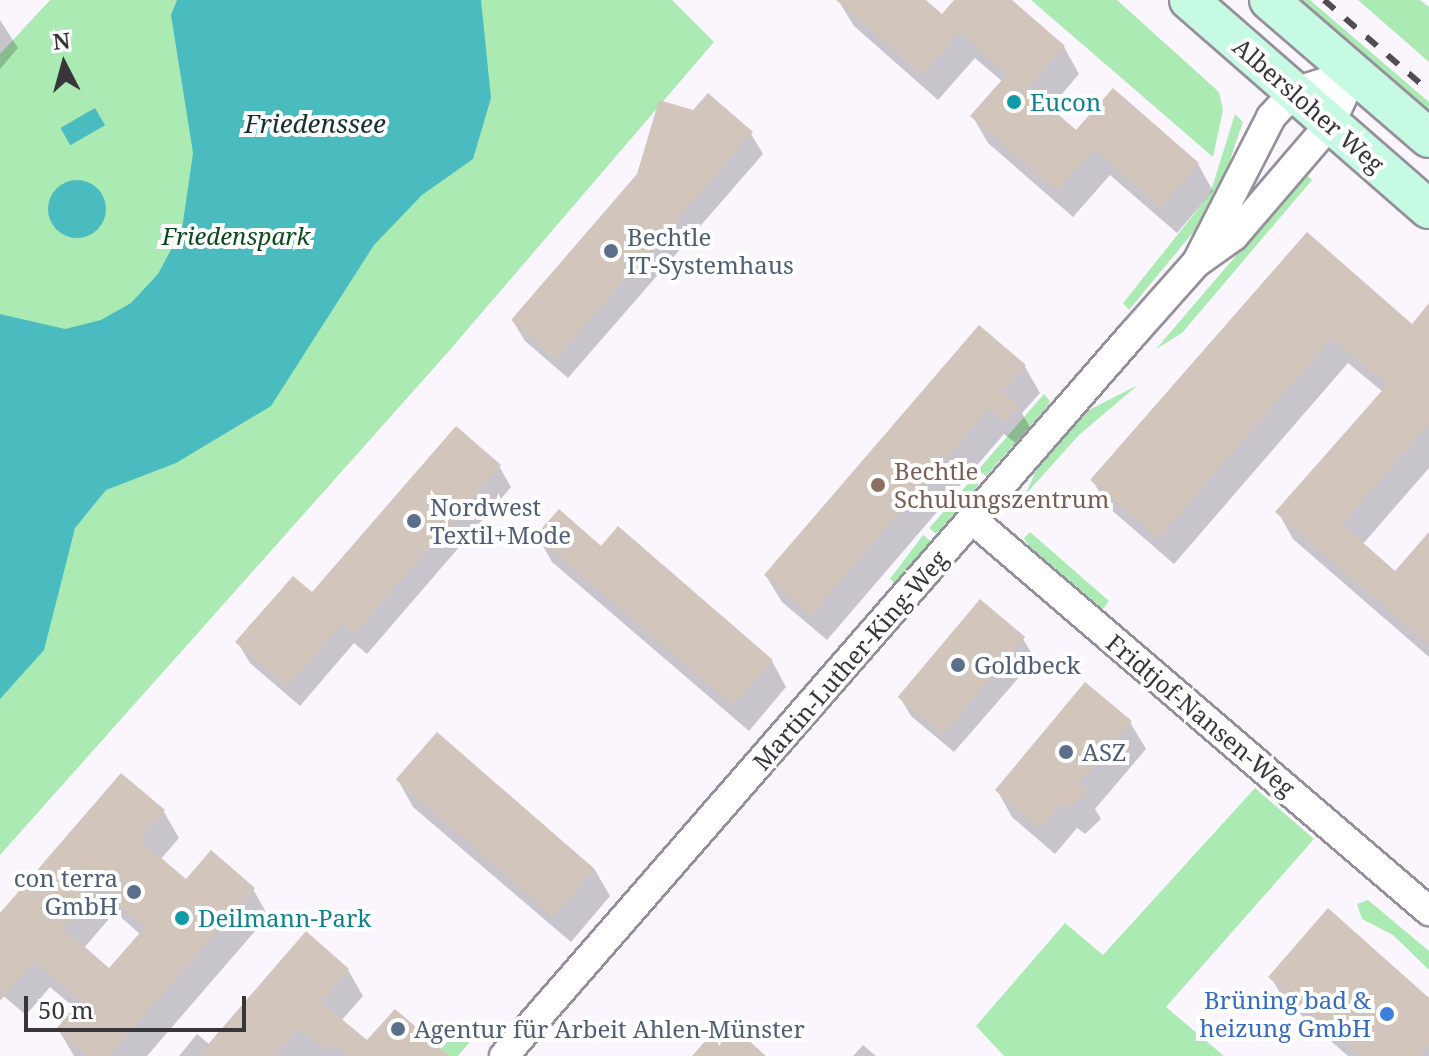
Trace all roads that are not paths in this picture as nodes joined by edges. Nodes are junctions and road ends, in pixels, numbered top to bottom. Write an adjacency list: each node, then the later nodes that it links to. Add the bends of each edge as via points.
1 (1189, 0): 4 (main road, Albersloher Weg)
2 (1269, 0): 3 (main road)
3 (1354, 73): 4 (street); 5 (street, Martin-Luther-King-Weg); 6 (main road)
4 (1294, 92): 5 (main road, Albersloher Weg); 8 (street, Martin-Luther-King-Weg, via 1262,128)
5 (1330, 124): 7 (main road, Albersloher Weg); 8 (street, Martin-Luther-King-Weg, via 1234,236)
6 (1429, 138)
7 (1429, 209)
8 (1196, 263): 9 (street, Martin-Luther-King-Weg)
9 (973, 520): 10 (street, Fridtjof-Nansen-Weg); 11 (street, Martin-Luther-King-Weg)
10 (1429, 911)
11 (504, 1056)

